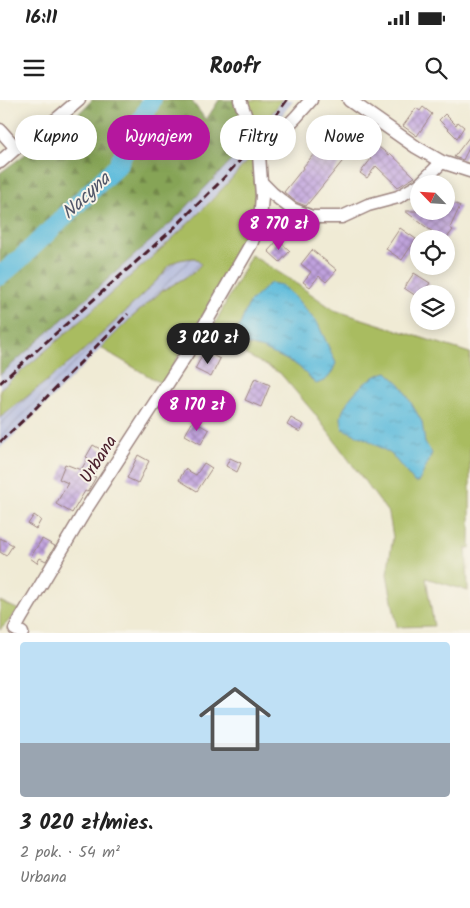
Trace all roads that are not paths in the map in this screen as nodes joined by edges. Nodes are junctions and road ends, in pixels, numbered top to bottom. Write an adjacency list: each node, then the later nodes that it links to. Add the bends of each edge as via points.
1 (79, 100): 5 (street)
2 (240, 100): 6 (street, Urbana)
3 (311, 100): 7 (street)
4 (349, 100): 13 (street, via 416,148)
5 (62, 115)
6 (245, 115)
7 (296, 117)
8 (0, 130): 9 (street)
9 (15, 147)
10 (15, 149): 12 (street)
11 (259, 160): 16 (street, Urbana)
12 (0, 162)
13 (442, 162): 14 (street); 15 (street)
14 (470, 171)
15 (429, 175)
16 (261, 182): 17 (street, via 292,209 312,217 342,217); 18 (street, Urbana, via 260,221 251,244 197,338 88,506 21,618 15,629)
17 (410, 190)
18 (22, 633)

